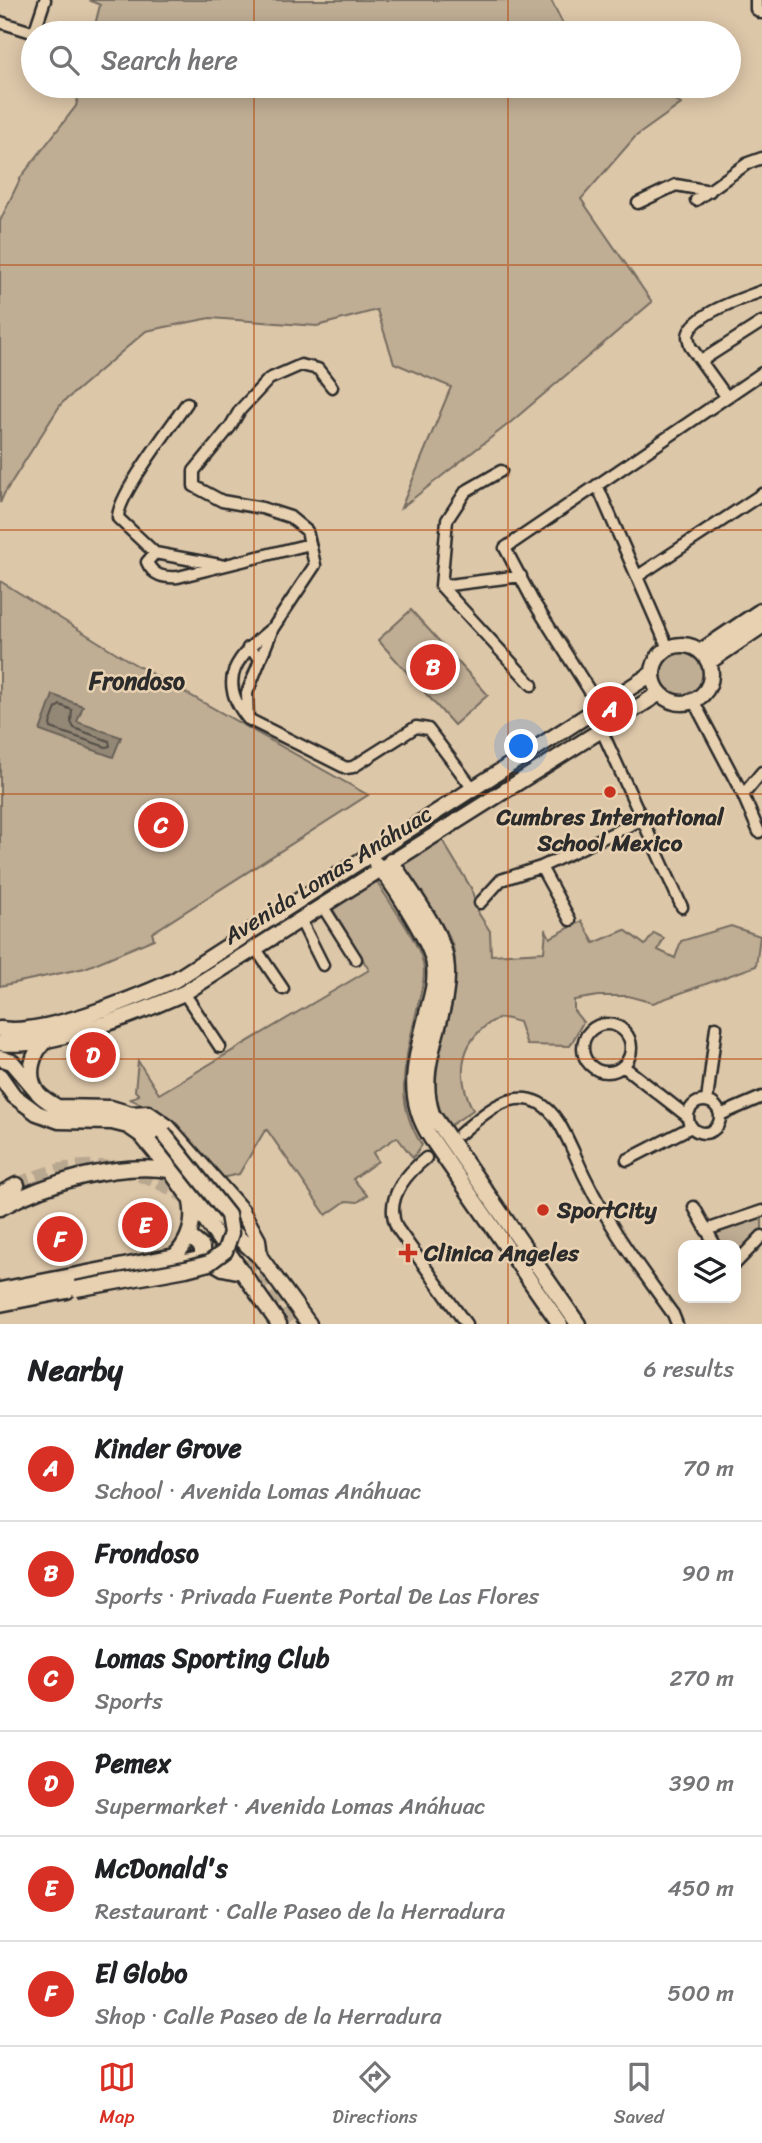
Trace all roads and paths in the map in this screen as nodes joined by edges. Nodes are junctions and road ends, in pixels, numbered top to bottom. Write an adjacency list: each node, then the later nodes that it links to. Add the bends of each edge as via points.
1 (45, 0): 4 (street)
2 (756, 0): 3 (street, via 756,9)
3 (762, 13)
4 (38, 21)
5 (0, 22): 6 (street)
6 (21, 29)
7 (762, 158): 8 (street)
8 (710, 191): 9 (street); 10 (street, via 676,185)
9 (696, 200)
10 (638, 203)
11 (759, 292): 12 (street); 14 (street, via 703,316 692,327 690,346)
12 (762, 303)
13 (762, 322): 14 (street)
14 (701, 361): 17 (street)
15 (762, 373): 17 (street)
16 (332, 387): 22 (street, via 318,369 301,365 269,379 194,471 194,486 222,501 290,517 307,531)
17 (726, 396): 20 (street)
18 (187, 403): 23 (street, via 118,513)
19 (501, 471): 27 (street, via 466,491 447,520)
20 (597, 485): 25 (street, via 505,548); 26 (street)
21 (762, 494): 26 (street)
22 (310, 544): 24 (street); 30 (street, via 315,565)
23 (155, 553): 24 (street); 24 (street, via 147,562 150,570 162,576 178,578)
24 (220, 565)
25 (521, 576): 27 (street); 41 (street)
26 (638, 576): 32 (street)
27 (441, 586): 36 (street)
28 (762, 610): 33 (main road)
29 (762, 626): 33 (main road)
30 (273, 628): 31 (street); 34 (street)
31 (248, 648): 34 (street); 37 (street, via 233,671)
32 (667, 649): 33 (main road, via 691,646); 35 (main road)
33 (705, 657): 40 (main road, via 712,677)
34 (261, 659): 39 (street)
35 (653, 673): 38 (main road); 41 (main road, Avenida Lomas Anáhuac)
36 (532, 685)
37 (232, 692): 39 (street); 42 (street)
38 (660, 693): 40 (main road, via 676,702); 43 (main road, Avenida Lomas Anáhuac)
39 (247, 694): 42 (street)
40 (694, 702): 46 (street)
41 (599, 706): 45 (main road, Avenida Lomas Anáhuac)
42 (248, 719): 45 (street, via 349,768 423,727)
43 (601, 729): 47 (street); 50 (main road, Avenida Lomas Anáhuac)
44 (762, 772): 46 (street)
45 (474, 790): 49 (main road, Avenida Lomas Anáhuac)
46 (743, 795): 48 (street)
47 (643, 819): 51 (street); 54 (street)
48 (759, 832)
49 (396, 839): 50 (main road, via 394,846 375,858 376,864); 63 (main road, Avenida Lomas Anáhuac, via 175,981 46,1026)
50 (386, 865): 53 (main road, Avenida Lomas Anáhuac); 101 (main road, via 434,962 433,988 414,1074 420,1119); 102 (main road, via 440,940 446,960 445,990 426,1075 432,1114)
51 (541, 867): 52 (street, via 501,880); 55 (street)
52 (480, 904)
53 (323, 907): 56 (main road, Avenida Lomas Anáhuac); 58 (street)
54 (681, 907)
55 (570, 920)
56 (301, 921): 57 (main road, Avenida Lomas Anáhuac); 59 (street)
57 (256, 949): 60 (street); 61 (main road, Avenida Lomas Anáhuac)
58 (356, 959)
59 (323, 965)
60 (283, 989)
61 (184, 993): 64 (main road, Avenida Lomas Anáhuac, via 139,1013); 66 (street)
62 (716, 1027): 72 (street)
63 (0, 1029)
64 (46, 1040): 65 (main road, Avenida Lomas Anáhuac); 70 (main road, via 35,1050 32,1061)
65 (0, 1043)
66 (220, 1047)
67 (0, 1058): 70 (main road, via 12,1062)
68 (623, 1066): 68 (street, via 630,1055 625,1032 601,1024 590,1030 583,1053 589,1064 612,1072); 74 (street)
69 (2, 1084): 80 (main road, via 29,1108 52,1119 128,1126 152,1145)
70 (36, 1090): 73 (main road, via 57,1107 103,1107)
71 (762, 1097): 75 (street)
72 (707, 1101): 74 (street, via 698,1101); 75 (street)
73 (132, 1114): 92 (main road); 92 (main road, via 148,1113 168,1127 242,1211 258,1240); 96 (main road, bridge, via 163,1133 228,1215 228,1245 209,1263)
74 (687, 1115): 76 (street)
75 (720, 1115): 76 (street, via 714,1130 698,1132)
76 (691, 1127): 79 (street)
77 (460, 1134): 103 (street, via 489,1110 514,1099 539,1103 549,1110 566,1135 600,1209)
78 (426, 1158): 100 (street, via 403,1179 394,1218)
79 (627, 1160)
80 (170, 1170): 83 (main road); 85 (main road, via 138,1168 94,1174)
81 (17, 1185): 82 (main road)
82 (0, 1194)
83 (189, 1197): 88 (main road); 94 (main road)
84 (694, 1207): 87 (street)
85 (0, 1208)
86 (762, 1211): 87 (street)
87 (706, 1230): 90 (street)
88 (188, 1236): 91 (main road, via 202,1247); 95 (main road, via 175,1255)
89 (762, 1236): 93 (street)
90 (712, 1240)
91 (202, 1256): 94 (main road); 96 (main road, via 69,1286)
92 (260, 1257): 99 (main road)
93 (741, 1258)
94 (242, 1272): 98 (main road)
95 (0, 1290)
96 (61, 1292): 97 (main road)
97 (0, 1304)
98 (278, 1324)
99 (309, 1324)
100 (467, 1324)
101 (560, 1324)
102 (578, 1324)
103 (677, 1324)

